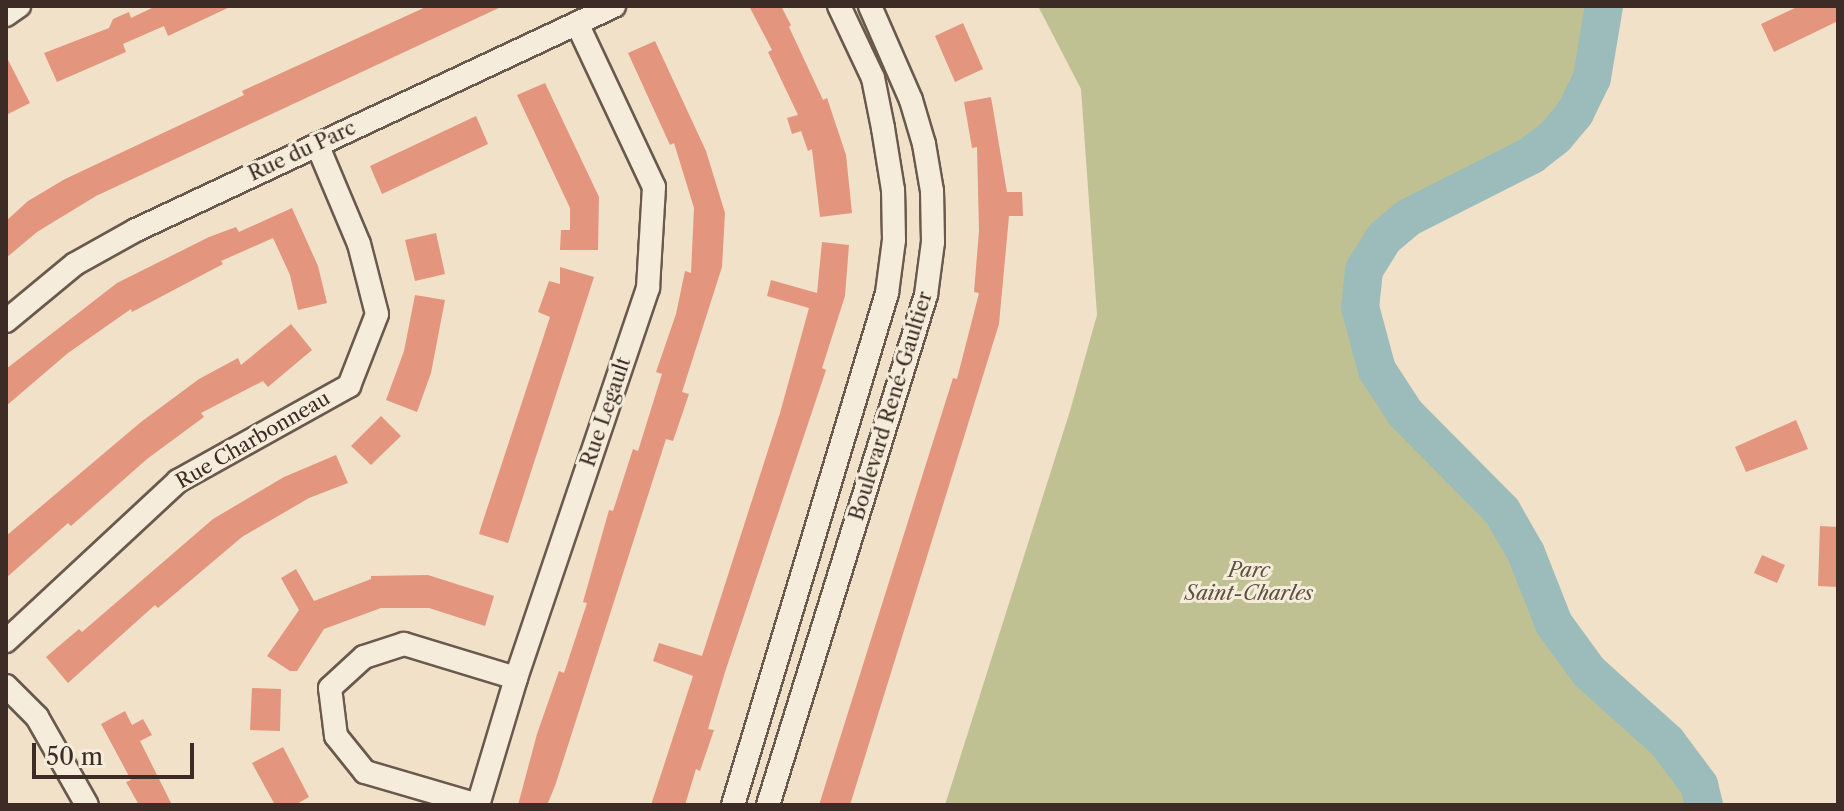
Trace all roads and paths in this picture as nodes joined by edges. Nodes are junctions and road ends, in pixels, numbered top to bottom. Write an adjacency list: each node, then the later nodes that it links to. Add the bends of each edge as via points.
1 (19, 6): 5 (street)
2 (614, 6): 6 (street, Rue du Parc)
3 (839, 6): 14 (street, Boulevard René-Gaultier, via 873,78 883,128 893,190 889,280)
4 (870, 6): 15 (street, Boulevard René-Gaultier, via 924,144 933,242 926,295)
5 (6, 15)
6 (577, 23): 7 (street, Rue du Parc); 10 (street, Rue Legault, via 654,187 648,288)
7 (317, 144): 8 (street, Rue du Parc, via 108,245 75,264); 9 (street, Rue Charbonneau, via 359,244 377,314 349,386 178,481)
8 (6, 321)
9 (6, 641)
10 (516, 678): 13 (street, Rue Legault); 13 (street, via 404,644 364,657 330,688 336,736 365,772)
11 (6, 686): 12 (street, via 37,717)
12 (87, 805)
13 (478, 805)
14 (733, 805)
15 (768, 805)

